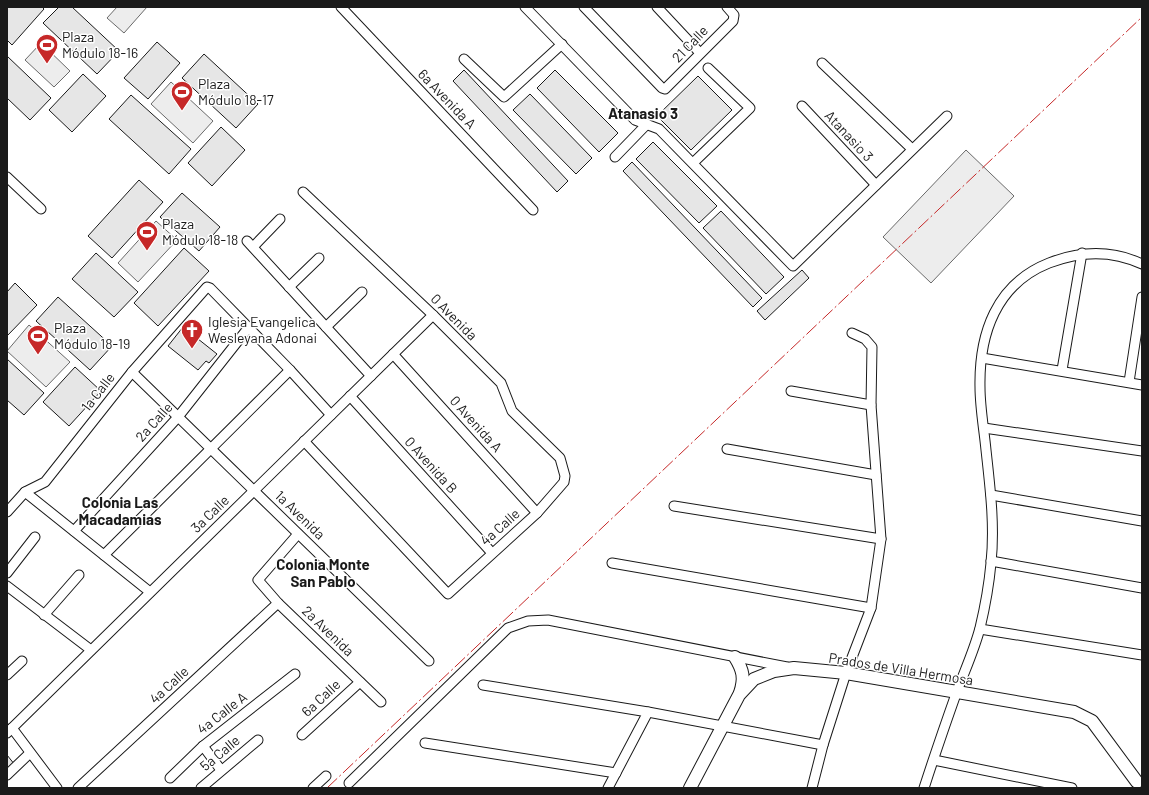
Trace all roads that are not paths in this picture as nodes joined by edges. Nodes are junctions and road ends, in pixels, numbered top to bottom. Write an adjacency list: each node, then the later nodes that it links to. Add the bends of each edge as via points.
1 (341, 7): 21 (street, 6a Avenida A)
2 (525, 7): 6 (street)
3 (584, 7): 7 (street, 21 Calle, via 662,88 669,87)
4 (657, 7): 7 (street)
5 (727, 7): 7 (street, 21 Calle, via 734,15 733,21)
6 (562, 44): 8 (street, via 504,97); 13 (street, via 635,120)
7 (700, 53)
8 (464, 59)
9 (822, 63): 14 (street)
10 (708, 68): 16 (street, via 750,108)
11 (802, 106): 18 (street, Atanasio 3)
12 (947, 116): 14 (street)
13 (647, 124): 15 (street); 16 (street, via 659,129)
14 (912, 149): 18 (street)
15 (615, 157)
16 (693, 163): 18 (street, via 793,266)
17 (7, 177): 20 (street)
18 (876, 185)
19 (303, 192): 29 (street, 0 Avenida)
20 (41, 209)
21 (533, 210)
22 (280, 219): 26 (street, via 250,244)
23 (1082, 253): 25 (street, via 1122,256); 34 (street, via 1036,268 1014,285 989,320); 36 (street)
24 (319, 258): 26 (street)
25 (1142, 264)
26 (290, 287): 30 (street)
27 (362, 292): 30 (street)
28 (1142, 297): 39 (street)
29 (433, 315): 33 (street, 3a Calle); 52 (street, 0 Avenida, via 501,383 512,411 559,457)
30 (326, 326): 38 (street)
31 (249, 327): 35 (street); 37 (street, 1a Calle, via 210,288 204,288); 45 (street, 2a Calle)
32 (852, 333): 43 (street, via 865,339 872,347)
33 (393, 354): 38 (street, 3a Calle); 58 (street, 0 Avenida A)
34 (982, 358): 36 (street); 46 (street, via 980,387)
35 (290, 370): 44 (street); 48 (street)
36 (1062, 370): 39 (street)
37 (132, 372): 45 (street); 54 (street, 1a Calle, via 44,482)
38 (371, 376): 42 (street, 3a Calle)
39 (1128, 382): 40 (street)
40 (1142, 385)
41 (791, 391): 43 (street)
42 (350, 396): 44 (street, 3a Calle); 64 (street, 0 Avenida B)
43 (870, 404): 51 (street)
44 (330, 415): 47 (street, 3a Calle)
45 (178, 416): 48 (street); 60 (street, 2a Calle)
46 (984, 428): 50 (street); 55 (street)
47 (304, 441): 53 (street, 3a Calle); 64 (street, 4a Calle, via 448,594)
48 (211, 448): 53 (street); 65 (street)
49 (726, 449): 51 (street)
50 (1142, 452)
51 (876, 475): 63 (street)
52 (565, 476): 58 (street, 4a Calle, via 564,482)
53 (254, 490): 61 (street, 1a Avenida); 72 (street, 3a Calle)
54 (26, 492): 57 (street, 1a Calle); 60 (street)
55 (991, 495): 59 (street); 66 (street)
56 (674, 506): 63 (street)
57 (7, 512)
58 (537, 513): 64 (street, 4a Calle)
59 (1142, 521)
60 (74, 531): 65 (street)
61 (298, 534): 73 (street, 2a Avenida, via 259,578 259,582); 81 (street, 1a Avenida)
62 (35, 537): 68 (street)
63 (881, 539): 74 (street)
64 (492, 553)
65 (104, 555): 72 (street)
66 (991, 561): 71 (street); 76 (street)
67 (612, 563): 74 (street)
68 (7, 573)
69 (79, 575): 75 (street)
70 (7, 586): 75 (street)
71 (1142, 588)
72 (150, 592): 77 (street, 3a Calle)
73 (278, 603): 86 (street, 2a Avenida); 110 (street, 4a Calle)
74 (871, 608): 83 (street)
75 (44, 616): 77 (street)
76 (980, 629): 78 (street); 88 (street)
77 (91, 650): 93 (street, 3a Calle)
78 (1142, 655)
79 (735, 657): 82 (street); 89 (main road, via 744,677); 106 (street, via 548,620 518,624 508,628)
80 (22, 661): 85 (street)
81 (429, 661)
82 (794, 668): 83 (main road, Prados de Villa Hermosa); 89 (main road, Prados de Villa Hermosa, via 764,674 754,679)
83 (846, 673): 88 (main road, Prados de Villa Hermosa); 98 (street)
84 (295, 674): 97 (street, 4a Calle A)
85 (7, 675)
86 (360, 682): 90 (street, 2a Avenida); 94 (street, 6a Calle)
87 (483, 685): 91 (street)
88 (956, 693): 100 (street); 107 (main road, Prados de Villa Hermosa, via 1074,712 1085,716 1098,728)
89 (739, 695): 92 (main road, Prados de Villa Hermosa)
90 (382, 702)
91 (648, 712): 92 (street); 102 (street)
92 (722, 726): 98 (street); 108 (main road, Prados de Villa Hermosa)
93 (9, 730): 99 (street)
94 (302, 735)
95 (258, 740): 101 (street, 5a Calle)
96 (425, 743): 102 (street)
97 (203, 746): 101 (street); 105 (street, 4a Calle A)
98 (823, 746): 114 (street)
99 (30, 753): 103 (street); 109 (street)
100 (934, 760): 115 (street); 116 (street)
101 (221, 770): 111 (street, 5a Calle)
102 (616, 773): 113 (street)
103 (7, 775)
104 (326, 776): 112 (street)
105 (170, 778)
106 (350, 783)
107 (1137, 783)
108 (693, 787)
109 (57, 788)
110 (78, 788)
111 (201, 788)
112 (313, 788)
113 (608, 788)
114 (812, 788)
115 (924, 788)
116 (1072, 788)

